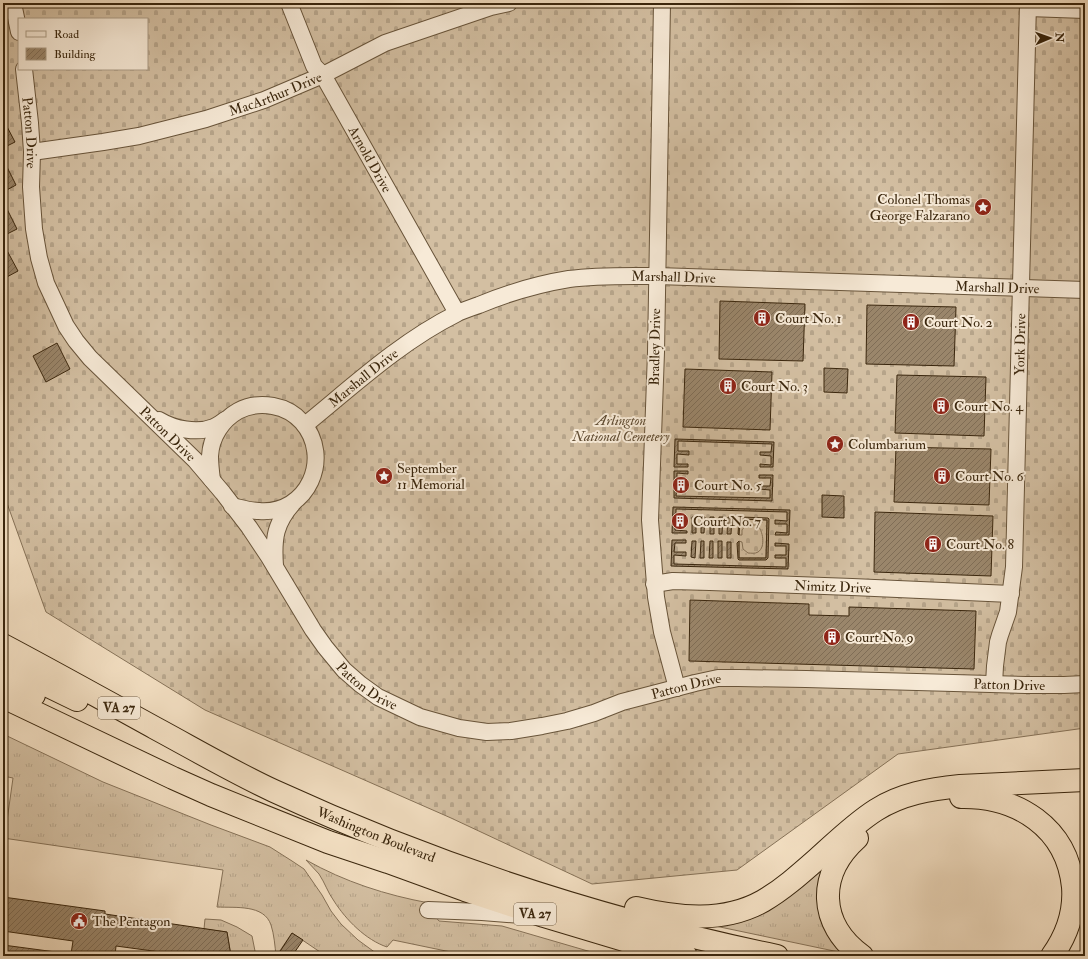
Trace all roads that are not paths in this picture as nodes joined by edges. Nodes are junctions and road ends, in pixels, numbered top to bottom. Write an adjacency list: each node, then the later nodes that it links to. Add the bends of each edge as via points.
1 (13, 3): 7 (lane)
2 (289, 3): 9 (lane, Arnold Drive, via 314,66)
3 (509, 3): 9 (lane, MacArthur Drive, via 385,42)
4 (662, 3): 11 (lane, Bradley Drive)
5 (1028, 6): 6 (lane); 12 (lane, York Drive)
6 (1085, 10)
7 (18, 27)
8 (24, 70): 10 (lane, Patton Drive)
9 (323, 76): 10 (lane, MacArthur Drive, via 264,100 206,119 139,136); 14 (lane, Arnold Drive)
10 (32, 152): 15 (lane, Patton Drive, via 34,229 46,283 76,341)
11 (657, 276): 12 (lane, Marshall Drive); 14 (lane, Marshall Drive, via 570,279 510,293); 22 (lane, Bradley Drive, via 650,520)
12 (1022, 288): 13 (lane, Marshall Drive); 23 (lane, York Drive, via 1014,567)
13 (1085, 290)
14 (457, 313): 17 (lane, Marshall Drive, via 402,348)
15 (148, 414): 16 (lane, via 182,429 215,427); 18 (lane, Patton Drive)
16 (227, 419): 17 (lane, via 241,409 267,405 284,409); 18 (lane, via 212,442)
17 (305, 426): 19 (lane, via 315,448 315,471 311,482)
18 (212, 480): 20 (lane, Patton Drive)
19 (298, 498): 20 (lane, via 280,509 270,511); 21 (lane, via 284,515 276,534)
20 (232, 506): 21 (lane, Patton Drive)
21 (275, 567): 29 (lane, Patton Drive, via 313,630 344,670 378,696 438,723 487,732 511,731 567,721 622,702)
22 (654, 584): 23 (lane, Nimitz Drive, via 673,581 718,582); 29 (lane, Bradley Drive, via 662,632)
23 (1011, 594): 27 (lane, York Drive, via 998,642)
24 (3, 645): 31 (highway, Washington Boulevard / VA 27)
25 (3, 664): 31 (highway, via 172,747)
26 (3, 680): 34 (highway)
27 (994, 684): 28 (lane, Patton Drive); 29 (lane, Patton Drive, via 718,678)
28 (1085, 684)
29 (677, 688)
30 (9, 701): 34 (highway, Washington Boulevard / VA 27, via 211,795 328,842)
31 (234, 771): 35 (highway, Washington Boulevard / VA 27, via 386,840)
32 (1085, 780): 33 (highway)
33 (960, 786): 35 (highway, via 918,792 877,809 775,893 748,908 722,915 694,917 664,914 577,892); 42 (highway, via 990,790 1026,802 1053,821 1067,840 1080,871 1083,894 1078,928)
34 (388, 862): 37 (highway, Washington Boulevard / VA 27)
35 (505, 883): 39 (highway, Washington Boulevard / VA 27, via 664,930)
36 (428, 910): 37 (lane)
37 (544, 916): 38 (highway, Washington Boulevard / VA 27)
38 (686, 956)
39 (777, 956)
40 (862, 956): 41 (highway, via 842,937 830,913 830,878 844,851 855,839 886,817 910,805 959,796 986,799 1020,809 1045,826 1060,844 1068,863 1074,895 1067,931)
41 (1052, 956)
42 (1063, 956)

